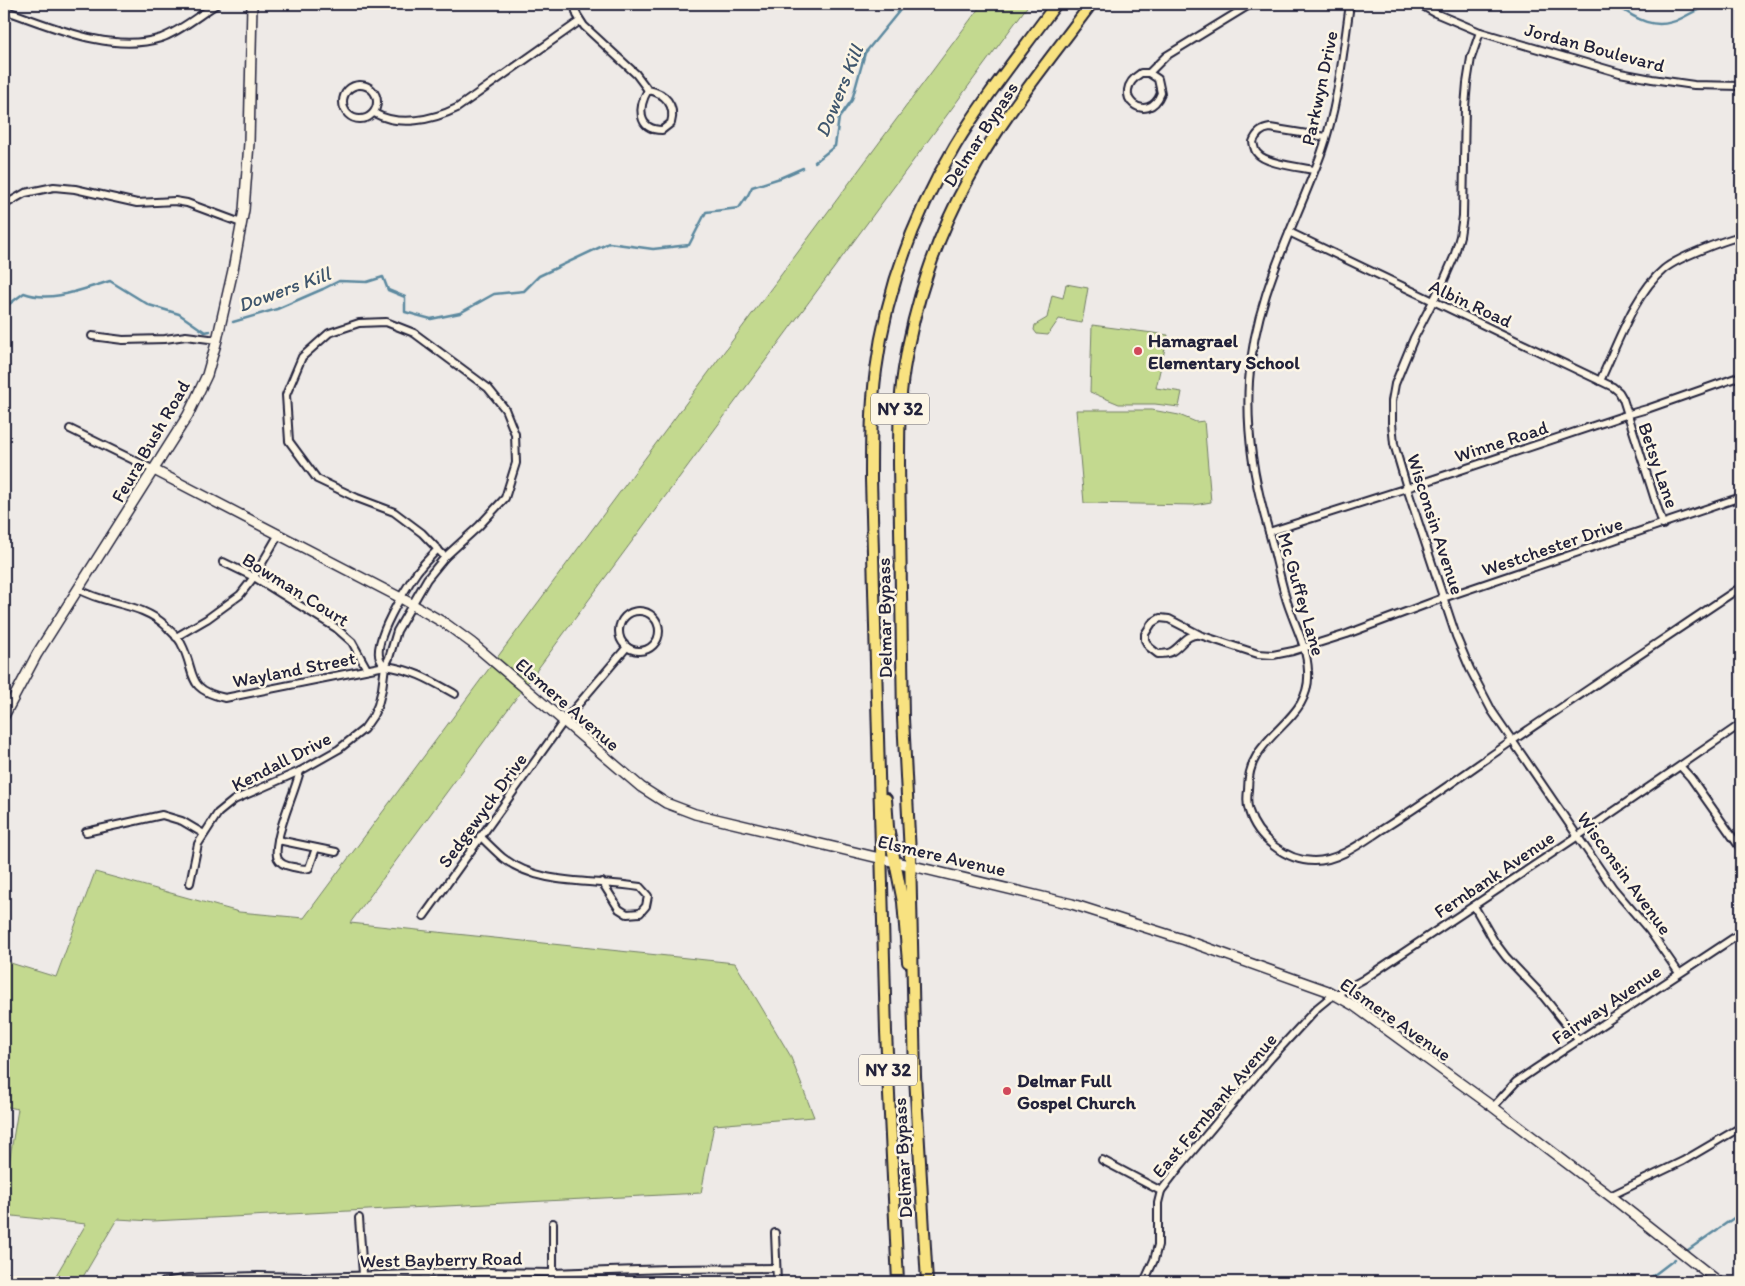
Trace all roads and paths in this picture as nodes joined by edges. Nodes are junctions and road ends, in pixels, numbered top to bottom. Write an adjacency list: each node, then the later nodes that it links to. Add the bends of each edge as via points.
1 (217, 4): 9 (street, via 169,34 134,44 89,38)
2 (252, 4): 19 (main road, Feura Bush Road, via 249,142)
3 (574, 4): 10 (street)
4 (1056, 4): 51 (main road, Delmar Bypass / NY 32, via 955,146 925,203 891,295 876,369 870,479)
5 (1091, 4): 68 (main road, Delmar Bypass / NY 32, via 1008,116 965,186 937,247 917,305 907,350 899,464)
6 (1251, 4): 12 (street, via 1166,56)
7 (1350, 4): 16 (street, Parkwyn Drive)
8 (1419, 4): 11 (street, Jordan Boulevard)
9 (4, 10)
10 (580, 21): 14 (street, via 636,74); 15 (street, via 446,114 417,120 387,119)
11 (1480, 32): 13 (street, Jordan Boulevard, via 1644,78 1694,85); 22 (street, Wisconsin Avenue, via 1467,83 1463,216 1454,257)
12 (1150, 73): 12 (street, via 1133,79 1127,92 1133,105 1140,108 1152,106 1161,93 1158,79)
13 (1741, 86)
14 (648, 90): 14 (street, via 661,93 673,110 671,123 662,130 650,128 642,119 641,106)
15 (374, 113): 15 (street, via 377,101 366,87 353,86 345,94 344,110 352,117 362,119)
16 (1326, 137): 17 (street, Parkwyn Drive); 17 (street, via 1265,128 1253,142 1256,153 1262,158)
17 (1314, 170): 20 (street, Parkwyn Drive)
18 (4, 205): 19 (street, via 25,193 54,187 137,203 176,201)
19 (241, 223): 24 (main road, Feura Bush Road)
20 (1289, 232): 22 (street, Albin Road); 33 (street, Mc Guffey Lane, via 1263,300 1249,379 1250,444 1261,509)
21 (1741, 236): 26 (street, via 1672,263 1651,282 1632,313)
22 (1433, 302): 26 (street, Albin Road); 30 (street, Wisconsin Avenue, via 1404,362 1392,402 1394,444)
23 (92, 336): 24 (street, via 123,340 198,336)
24 (217, 340): 29 (main road, Feura Bush Road, via 207,375 188,415)
25 (1741, 376): 27 (street, Winne Road)
26 (1600, 381): 27 (street, Albin Road, via 1619,392)
27 (1626, 415): 30 (street, Winne Road); 32 (street, Betsy Lane)
28 (70, 429): 29 (street)
29 (154, 470): 34 (main road, Elsmere Avenue); 40 (main road, Feura Bush Road)
30 (1407, 488): 33 (street, Winne Road); 42 (street, Wisconsin Avenue)
31 (1741, 497): 32 (street, Westchester Drive)
32 (1663, 524): 42 (street, Westchester Drive)
33 (1269, 532): 46 (street, Mc Guffey Lane, via 1285,597)
34 (279, 534): 38 (street); 41 (main road, Elsmere Avenue)
35 (438, 549): 36 (street, Kendall Drive); 36 (street, Kendall Drive, via 394,512 318,479 290,441 286,395 302,357 329,333 359,324 386,322 414,333 488,388 506,409 514,434 516,463 504,498); 41 (street, Kendall Drive, via 418,571)
36 (445, 557): 43 (street, Kendall Drive)
37 (223, 562): 38 (street, Bowman Court)
38 (254, 577): 45 (street, via 240,595); 49 (street, Bowman Court, via 336,628 352,642)
39 (1741, 587): 55 (street)
40 (78, 589): 45 (street, Wayland Street, via 99,599 134,606 150,613); 52 (main road, Feura Bush Road, via 37,654)
41 (401, 598): 43 (main road, Elsmere Avenue); 48 (street, Kendall Drive, via 382,634 379,658)
42 (1443, 598): 46 (street, Westchester Drive); 55 (street, Wisconsin Avenue, via 1470,669 1492,711)
43 (412, 604): 48 (street, Kendall Drive, via 397,631); 53 (main road, Elsmere Avenue, via 472,643)
44 (1200, 635): 44 (street, Westchester Drive, via 1169,619 1160,618 1152,623 1144,640 1158,654 1170,653 1188,637); 46 (street, Westchester Drive, via 1258,654 1273,655)
45 (176, 638): 49 (street, Wayland Street, via 200,688 225,698)
46 (1304, 647): 55 (street, Mc Guffey Lane, via 1308,670 1306,692 1296,712 1259,751 1249,774 1248,808 1254,823 1272,845 1286,854 1314,861 1340,854 1410,812)
47 (627, 648): 47 (street, via 640,652 656,642 658,624 650,614 630,614 621,623 620,636); 53 (street, Sedgewyck Drive)
48 (384, 666): 49 (street, Wayland Street); 50 (street, via 421,675); 57 (street, Kendall Drive, via 378,704 364,729 339,749)
49 (367, 669)
50 (455, 694)
51 (877, 697): 66 (main road, Delmar Bypass / NY 32); 67 (main road)
52 (4, 716)
53 (564, 722): 60 (street, Sedgewyck Drive); 66 (main road, Elsmere Avenue, via 641,787 666,803 695,814)
54 (1741, 724): 56 (street, Fernbank Avenue)
55 (1513, 741): 61 (street, Wisconsin Avenue)
56 (1680, 767): 61 (street, Fernbank Avenue); 64 (street)
57 (300, 771): 59 (street, Kendall Drive, via 234,800 218,813); 62 (street)
58 (86, 832): 59 (street, via 162,816 182,821)
59 (204, 834): 70 (street, Kendall Drive, via 198,844)
60 (480, 836): 69 (street, via 503,858 521,869 562,880); 72 (street, Sedgewyck Drive)
61 (1578, 836): 71 (street, Fernbank Avenue); 74 (street, Wisconsin Avenue)
62 (278, 840): 63 (street); 63 (street, via 277,858 289,866 310,868)
63 (316, 848): 65 (street)
64 (1741, 849)
65 (336, 852)
66 (880, 857): 67 (main road, Elsmere Avenue); 98 (main road, Delmar Bypass / NY 32)
67 (894, 861): 68 (main road, Elsmere Avenue); 76 (main road, via 903,902)
68 (910, 864): 75 (main road, Elsmere Avenue, via 1072,904 1194,943); 76 (main road, Delmar Bypass / NY 32)
69 (602, 882): 69 (street, via 619,909 627,914 640,913 646,906 648,896 640,887)
70 (190, 883)
71 (1474, 906): 75 (street, Fernbank Avenue); 77 (street, via 1506,958 1543,996)
72 (424, 916)
73 (1741, 933): 74 (street, Fairway Avenue)
74 (1679, 973): 77 (street, Fairway Avenue)
75 (1337, 995): 78 (main road, Elsmere Avenue); 81 (street, East Fernbank Avenue, via 1322,1003 1298,1028)
76 (914, 1013): 99 (main road, Delmar Bypass / NY 32, via 918,1153)
77 (1579, 1041): 78 (street, Fairway Avenue, via 1516,1082)
78 (1493, 1107): 82 (main road, Elsmere Avenue)
79 (1741, 1127): 82 (street, via 1683,1161)
80 (1102, 1160): 81 (street)
81 (1161, 1191): 100 (street, East Fernbank Avenue, via 1158,1245)
82 (1610, 1196): 101 (main road, Elsmere Avenue)
83 (359, 1218): 88 (street)
84 (553, 1223): 87 (street)
85 (775, 1233): 86 (street)
86 (776, 1268): 87 (street, West Bayberry Road); 97 (street)
87 (552, 1273): 89 (street, West Bayberry Road); 96 (street)
88 (363, 1274): 89 (street, West Bayberry Road); 91 (street, West Bayberry Road)
89 (425, 1275): 95 (street)
90 (4, 1277): 93 (street)
91 (312, 1279): 92 (street, West Bayberry Road, via 258,1276)
92 (196, 1280): 94 (street, West Bayberry Road)
93 (28, 1282)
94 (164, 1282)
95 (425, 1282)
96 (553, 1282)
97 (777, 1282)
98 (898, 1282)
99 (927, 1282)
100 (1144, 1282)
101 (1719, 1282)

